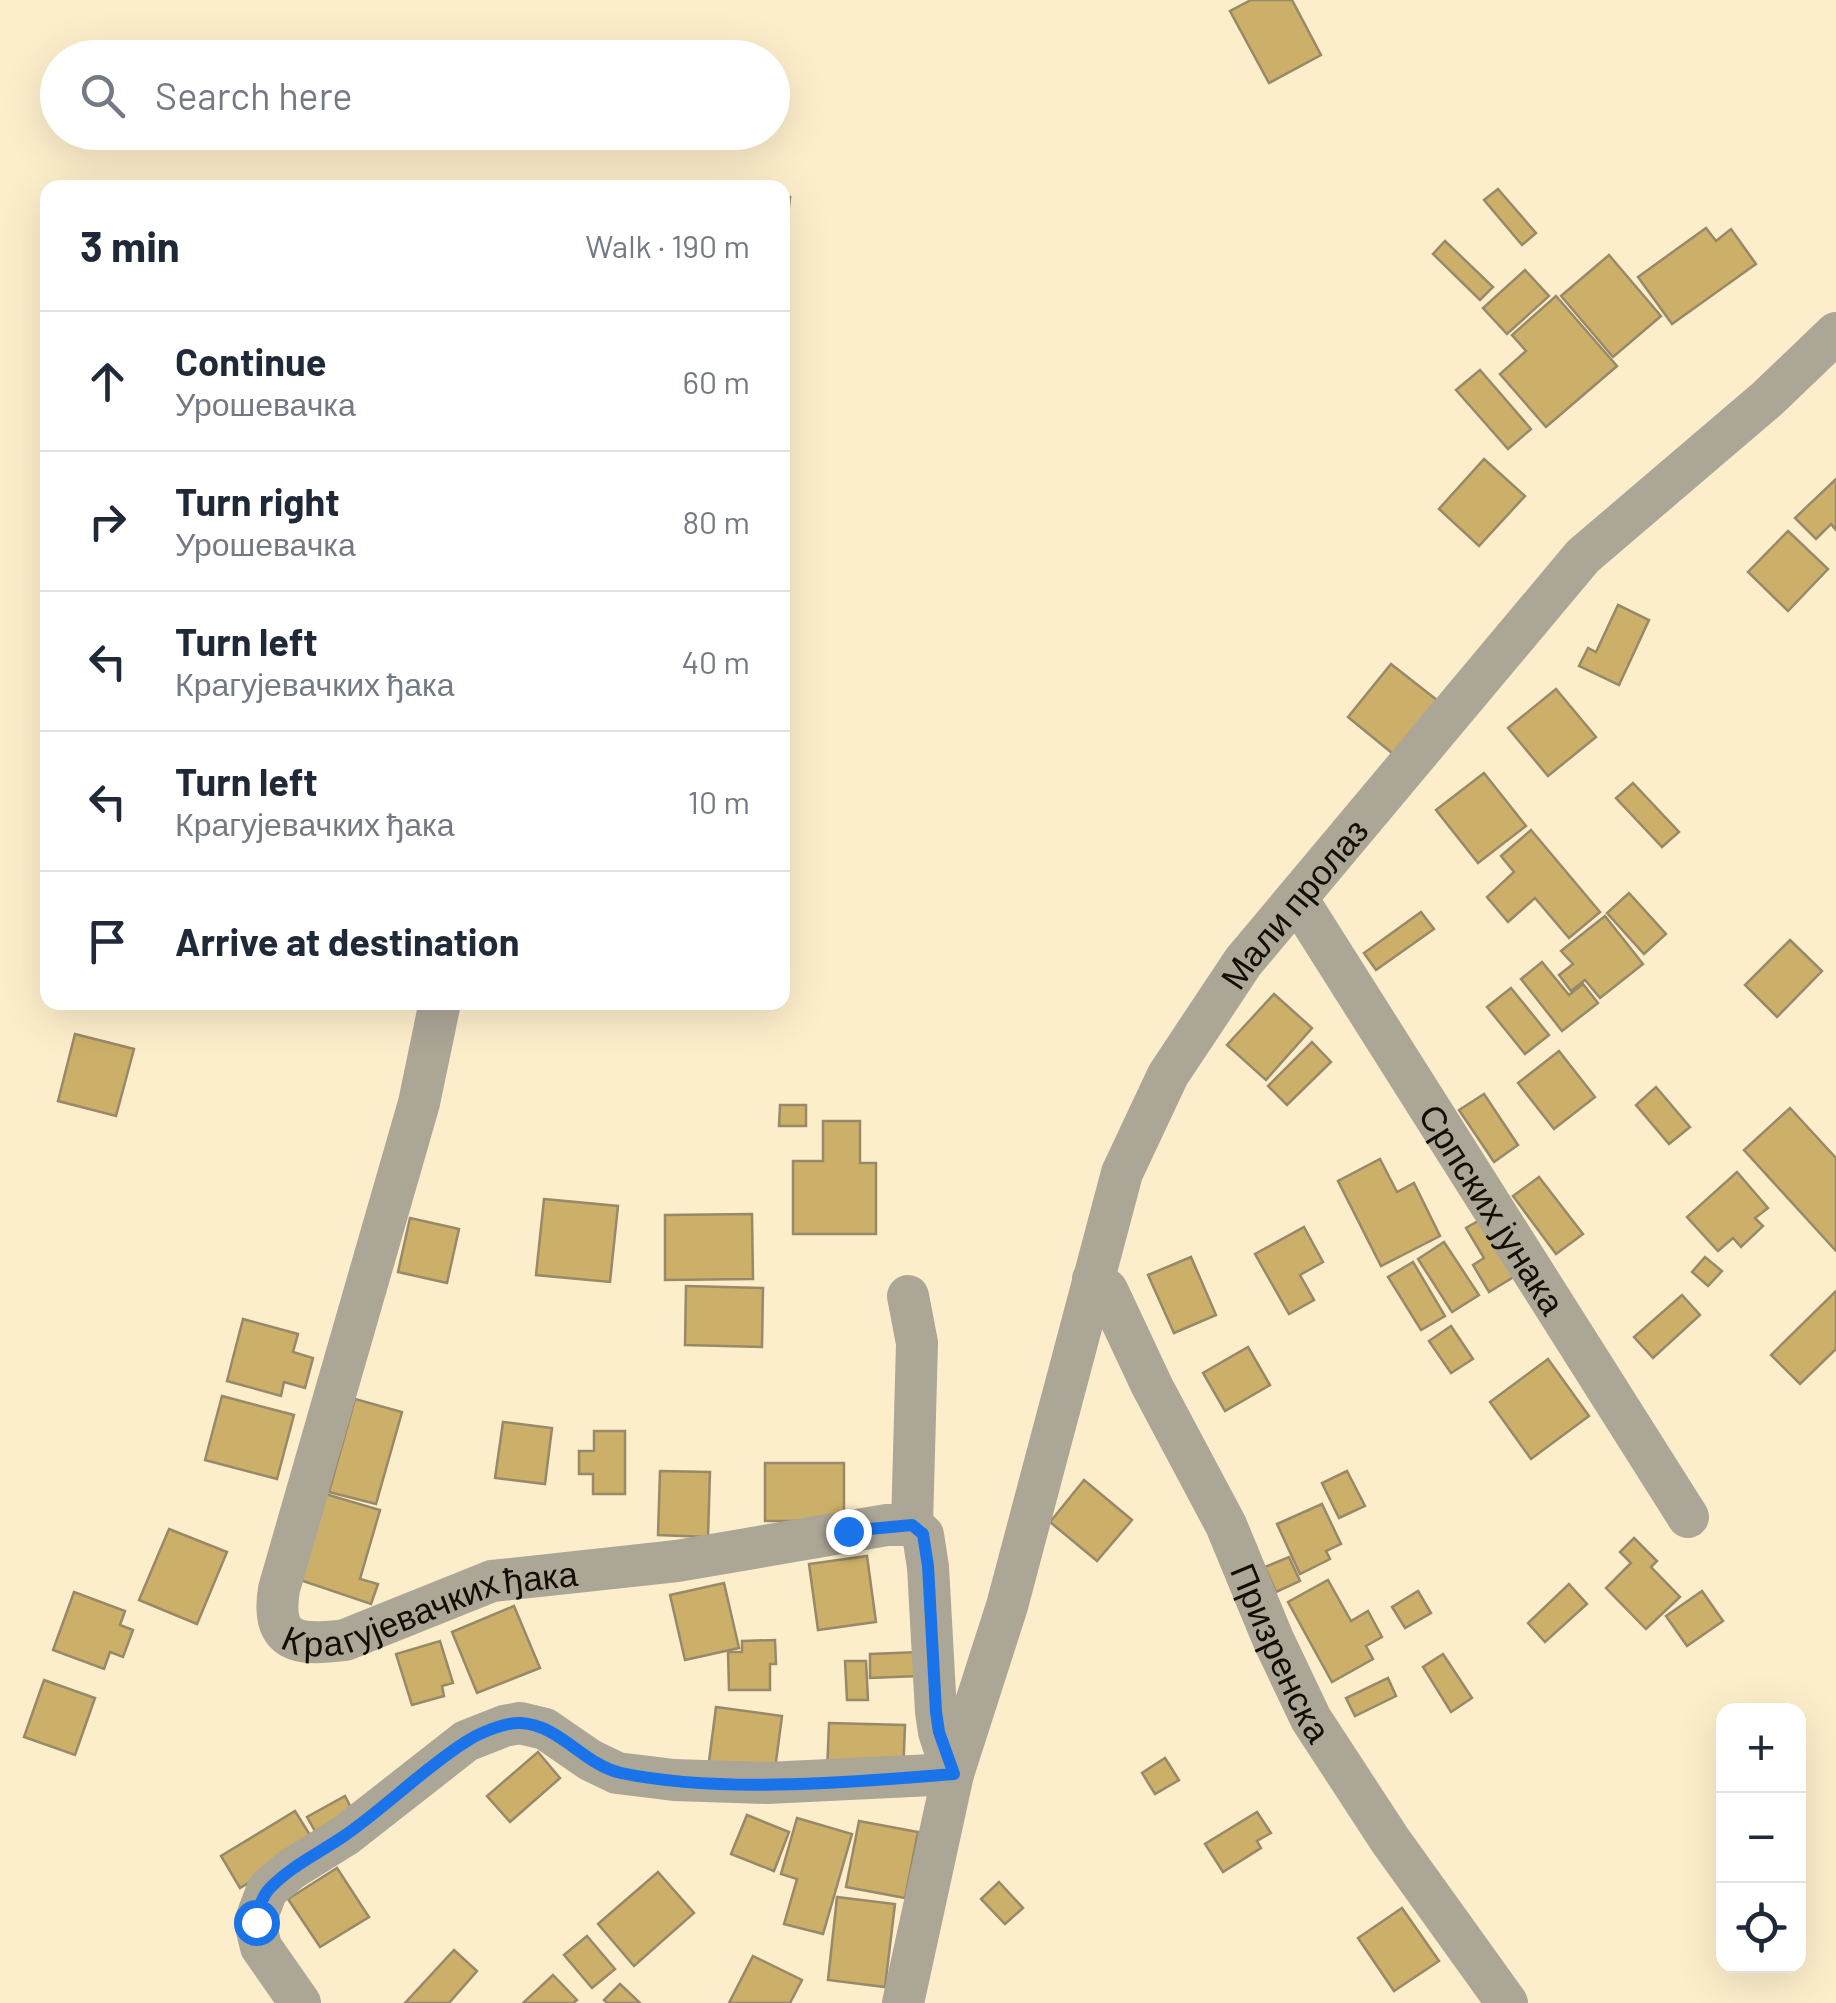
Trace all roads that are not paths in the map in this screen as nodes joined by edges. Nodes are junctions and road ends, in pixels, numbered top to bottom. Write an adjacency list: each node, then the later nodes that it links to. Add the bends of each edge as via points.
1 (1830, 340): 2 (street, Мали пролаз, via 1583,556)
2 (1298, 900): 4 (street, Мали пролаз, via 1243,962 1168,1075 1122,1173); 6 (street, Српских јунака)
3 (438, 1010): 7 (street, Крагујевачких ђака, via 419,1102 279,1589 275,1612 282,1631 294,1640 345,1640 492,1581)
4 (1093, 1278): 8 (street, Мали пролаз); 11 (street, Призренска, via 1107,1290 1226,1525 1311,1719)
5 (908, 1296): 7 (street, via 917,1342)
6 (1688, 1517)
7 (912, 1525): 8 (street, via 923,1534 938,1722)
8 (954, 1774): 9 (street, via 767,1784 674,1780 617,1772 545,1729 504,1726 466,1740 268,1890 256,1922 261,1946); 10 (street, Мали пролаз)
9 (300, 2003)
10 (903, 2003)
11 (1507, 2003)

